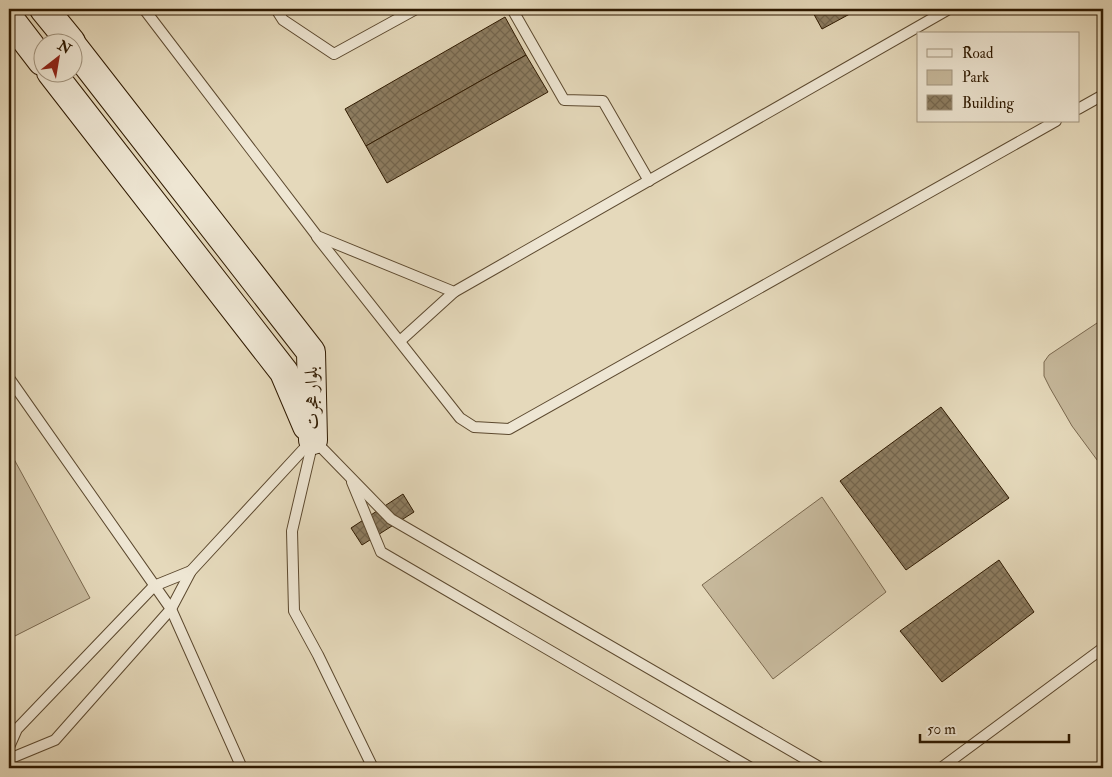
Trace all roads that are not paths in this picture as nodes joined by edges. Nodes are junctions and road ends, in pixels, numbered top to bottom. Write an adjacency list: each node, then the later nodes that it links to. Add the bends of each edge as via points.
1 (44, 9): 8 (main road, بلوار هجرت)
2 (144, 9): 16 (lane)
3 (276, 9): 4 (lane, via 283,20 334,54)
4 (416, 9)
5 (512, 9): 15 (lane, via 564,100 604,101)
6 (949, 9): 15 (lane)
7 (9, 18): 9 (main road)
8 (62, 32)
9 (32, 48)
10 (82, 57): 20 (main road, بلوار هجرت, via 311,352)
11 (59, 82): 20 (main road, بلوار هجرت, via 284,372)
12 (1103, 95): 13 (lane)
13 (1080, 108)
14 (1054, 122): 18 (lane, via 509,430 474,427 460,418)
15 (649, 180): 17 (lane)
16 (317, 236): 17 (lane); 18 (lane)
17 (454, 292): 18 (lane)
18 (400, 341)
19 (9, 378): 23 (lane)
20 (313, 440): 21 (lane); 22 (lane); 29 (lane, via 292,531 294,611)
21 (350, 477): 30 (lane, via 381,552); 31 (lane, via 391,519)
22 (192, 571): 23 (lane); 24 (lane)
23 (154, 586): 24 (lane); 26 (lane, via 17,729)
24 (170, 610): 27 (lane, via 55,740); 28 (lane)
25 (1103, 648): 32 (lane)
26 (9, 747)
27 (9, 759)
28 (242, 768)
29 (373, 768)
30 (751, 768)
31 (821, 768)
32 (941, 768)

